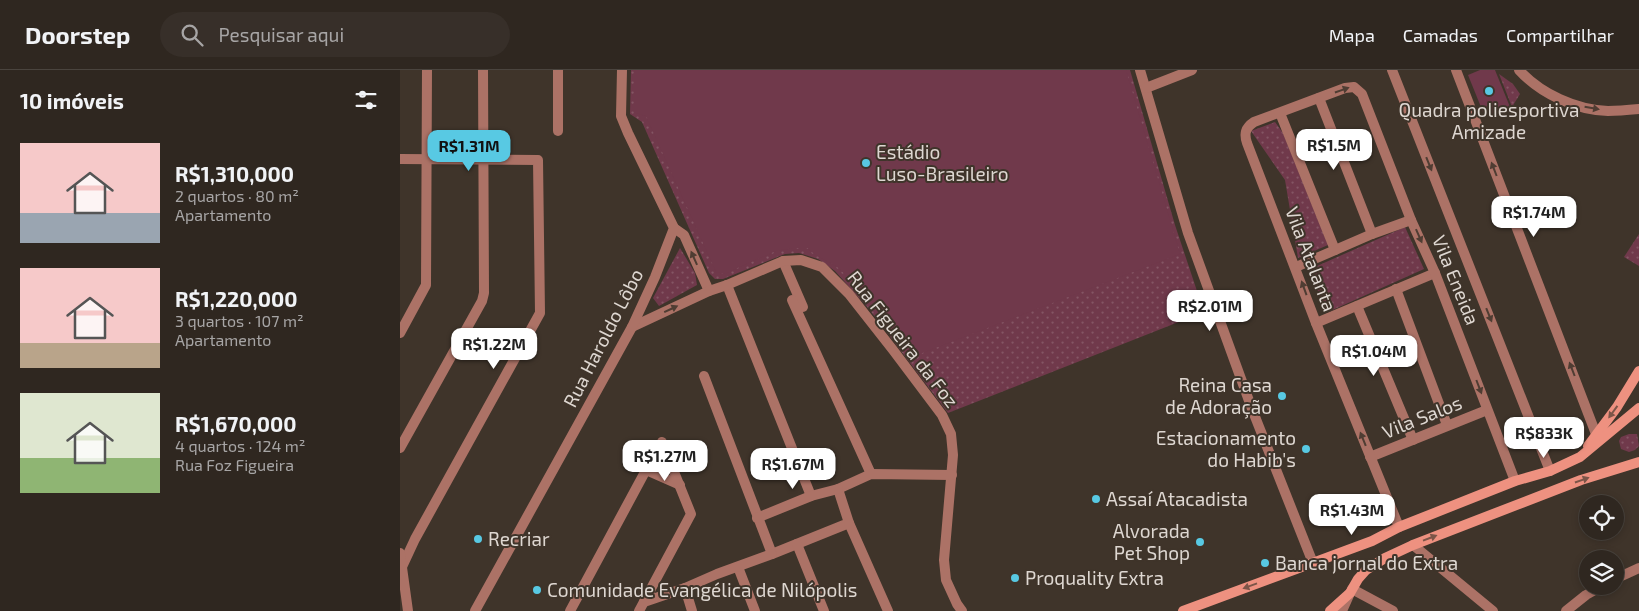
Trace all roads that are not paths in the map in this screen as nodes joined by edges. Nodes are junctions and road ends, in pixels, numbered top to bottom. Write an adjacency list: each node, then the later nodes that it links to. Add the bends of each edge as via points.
1 (427, 70): 16 (street)
2 (483, 70): 17 (street)
3 (558, 70): 14 (street)
4 (622, 70): 19 (street, via 621,116)
5 (1140, 70): 10 (street)
6 (1192, 70): 10 (street)
7 (1392, 70): 46 (street, one-way to 46)
8 (1456, 70): 39 (street, one-way to 8)
9 (1519, 70): 12 (street, one-way to 12, via 1540,88 1571,104 1606,111)
10 (1146, 88): 60 (street, via 1188,233)
11 (1319, 98): 13 (street); 18 (street, Vila Eneida, one-way to 18, via 1351,87 1362,94); 20 (street)
12 (1639, 110)
13 (1280, 113): 21 (street); 23 (street, Vila Atalanta, via 1249,125 1245,136)
14 (558, 131)
15 (400, 159): 16 (street)
16 (426, 159): 17 (street); 33 (street, via 426,285)
17 (483, 159): 42 (street, via 482,301); 61 (street, via 538,160 540,313)
18 (1412, 220): 20 (street); 24 (street, Vila Eneida, one-way to 24)
19 (674, 228): 27 (street, one-way to 19, via 684,235); 32 (street, Rua Haroldo Lôbo)
20 (1372, 234): 21 (street)
21 (1335, 250): 23 (street)
22 (783, 261): 25 (street, Rua Figueira da Foz); 30 (street); 48 (street, Rua Figueira da Foz, via 801,260 822,267 849,294 942,416 952,434)
23 (1296, 267): 31 (street, Vila Atalanta, one-way to 23)
24 (1435, 272): 26 (street); 37 (street, Vila Eneida, one-way to 37)
25 (727, 285): 27 (street, Rua Figueira da Foz); 52 (street)
26 (1396, 289): 29 (street); 38 (street)
27 (709, 291): 32 (street, Rua Figueira da Foz, one-way to 27)
28 (792, 300): 47 (street)
29 (1358, 306): 31 (street); 40 (street)
30 (809, 322)
31 (1316, 323): 43 (street, Vila Atalanta, one-way to 31)
32 (632, 327): 70 (street, Rua Haroldo Lôbo)
33 (400, 332)
34 (1639, 371): 39 (main road, one-way to 39)
35 (704, 376): 53 (street)
36 (1639, 408): 44 (main road)
37 (1487, 410): 38 (street, Vila Salos); 49 (street, Vila Eneida)
38 (1447, 426): 40 (street, Vila Salos)
39 (1596, 434): 44 (main road)
40 (1413, 440): 43 (street, Vila Salos)
41 (662, 442): 50 (street)
42 (400, 448)
43 (1370, 457): 55 (street, Vila Atalanta)
44 (1580, 457): 46 (main road)
45 (1639, 462): 57 (main road, one-way to 45, via 1581,480)
46 (1550, 471): 49 (main road)
47 (871, 474): 48 (street); 51 (street)
48 (952, 476): 76 (street, Rua Figueira da Foz, via 944,560 946,580)
49 (1515, 481): 55 (main road)
50 (680, 485): 68 (street, via 691,514); 71 (street, via 646,470)
51 (838, 489): 52 (street); 54 (street)
52 (811, 496): 53 (street)
53 (758, 518): 59 (street)
54 (849, 522): 56 (street); 75 (street)
55 (1399, 527): 60 (main road, via 1372,541)
56 (797, 544): 59 (street); 74 (street)
57 (1412, 545): 66 (main road, via 1366,570); 81 (street)
58 (400, 553): 61 (street)
59 (772, 554): 62 (street)
60 (1312, 563): 77 (main road, one-way to 77)
61 (401, 567): 69 (street)
62 (738, 567): 65 (street); 73 (street)
63 (1639, 568): 64 (street)
64 (1624, 575)
65 (685, 588): 68 (street); 72 (street)
66 (1351, 591): 78 (main road); 79 (street); 80 (street)
67 (1586, 595): 82 (street)
68 (642, 606)
69 (408, 611)
70 (475, 611)
71 (570, 611)
72 (692, 611)
73 (755, 611)
74 (824, 611)
75 (888, 611)
76 (962, 611)
77 (1183, 611)
78 (1330, 611)
79 (1342, 611)
80 (1393, 611)
81 (1493, 611)
82 (1566, 611)

